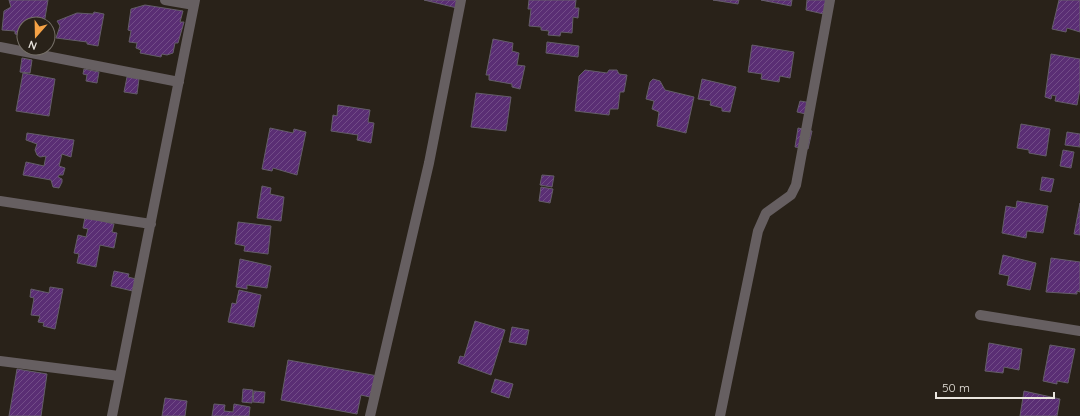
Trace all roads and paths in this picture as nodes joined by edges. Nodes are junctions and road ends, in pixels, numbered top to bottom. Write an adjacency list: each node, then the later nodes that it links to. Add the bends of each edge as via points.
1 (165, 0): 4 (street)
2 (461, 0): 14 (street, via 430,163)
3 (830, 0): 15 (street, via 796,185 792,194 766,213 758,231)
4 (194, 3): 6 (street)
5 (0, 47): 6 (street)
6 (179, 82): 8 (street)
7 (0, 201): 8 (street)
8 (151, 224): 12 (street)
9 (980, 315): 10 (street)
10 (1080, 331)
11 (0, 361): 12 (street)
12 (119, 376): 13 (street)
13 (112, 416)
14 (370, 416)
15 (720, 416)

